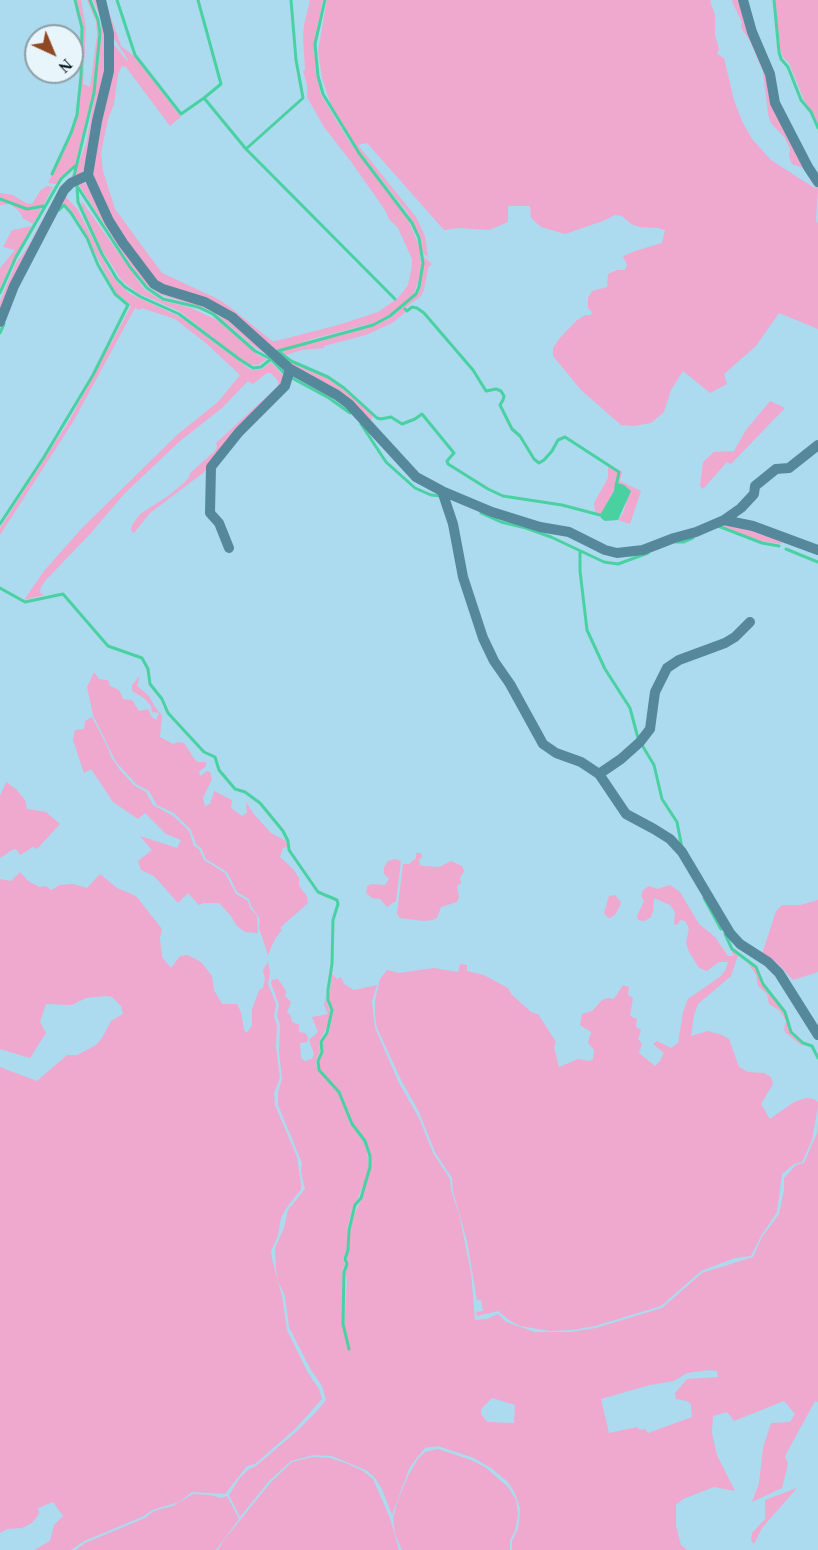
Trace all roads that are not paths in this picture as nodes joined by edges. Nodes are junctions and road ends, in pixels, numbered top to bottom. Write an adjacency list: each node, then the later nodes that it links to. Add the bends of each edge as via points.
1 (101, 0): 3 (street, via 109,34 109,71)
2 (743, 0): 4 (street, via 770,74 775,103)
3 (88, 175): 5 (street, via 64,190 14,286); 6 (street, via 123,243 154,284 205,302 232,317)
4 (818, 182)
5 (0, 322)
6 (290, 369): 8 (street, via 349,404 406,468); 10 (street, via 285,386 211,467 210,513 219,523)
7 (818, 445): 9 (street, via 789,468 776,469 755,486 754,494 741,508)
8 (442, 491): 9 (street, via 515,521 569,532 617,553 643,550); 13 (street, via 474,611 494,661 543,744)
9 (724, 520): 11 (street, via 753,526)
10 (229, 548)
11 (818, 550)
12 (750, 622): 13 (street, via 725,643 667,668 655,692 650,729 628,753)
13 (599, 774): 14 (street, via 626,814 654,829 682,852 729,933 779,973)
14 (818, 1035)

